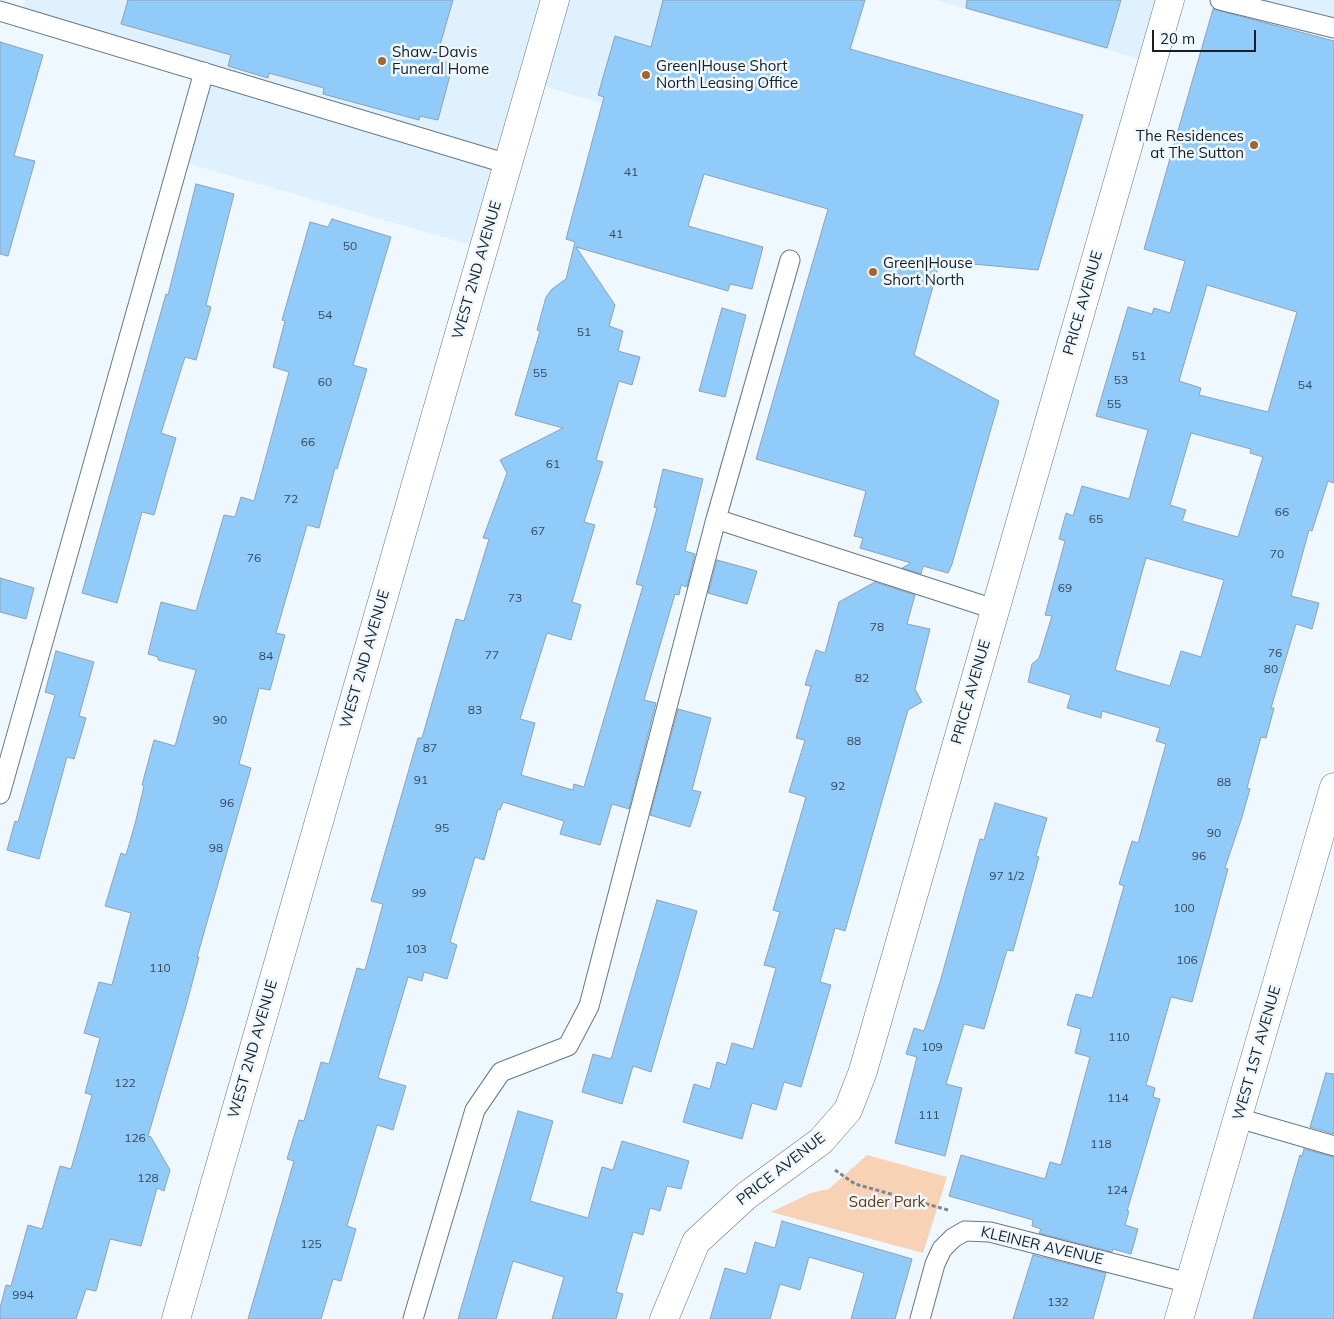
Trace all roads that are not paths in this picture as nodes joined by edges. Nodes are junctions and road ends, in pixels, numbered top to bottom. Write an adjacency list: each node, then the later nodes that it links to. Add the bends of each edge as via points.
1 (555, 0): 7 (street, WEST 2ND AVENUE)
2 (1170, 0): 10 (street, PRICE AVENUE)
3 (1220, 0): 5 (lane)
4 (0, 11): 6 (lane)
5 (1334, 28)
6 (204, 72): 7 (lane); 12 (lane)
7 (508, 164): 16 (street, WEST 2ND AVENUE)
8 (790, 260): 9 (lane)
9 (716, 519): 10 (lane); 17 (lane, via 589,1006 568,1046 501,1072 476,1110)
10 (994, 609): 18 (street, PRICE AVENUE, via 863,1071 848,1110 821,1141 746,1196 696,1242)
11 (1334, 787): 13 (street, WEST 1ST AVENUE)
12 (0, 794)
13 (1238, 1118): 14 (lane); 15 (street, WEST 1ST AVENUE)
14 (1334, 1146)
15 (1189, 1283): 19 (lane, KLEINER AVENUE, via 990,1232 965,1231 942,1249); 20 (street, WEST 1ST AVENUE)
16 (176, 1319)
17 (413, 1319)
18 (664, 1319)
19 (920, 1319)
20 (1179, 1319)

